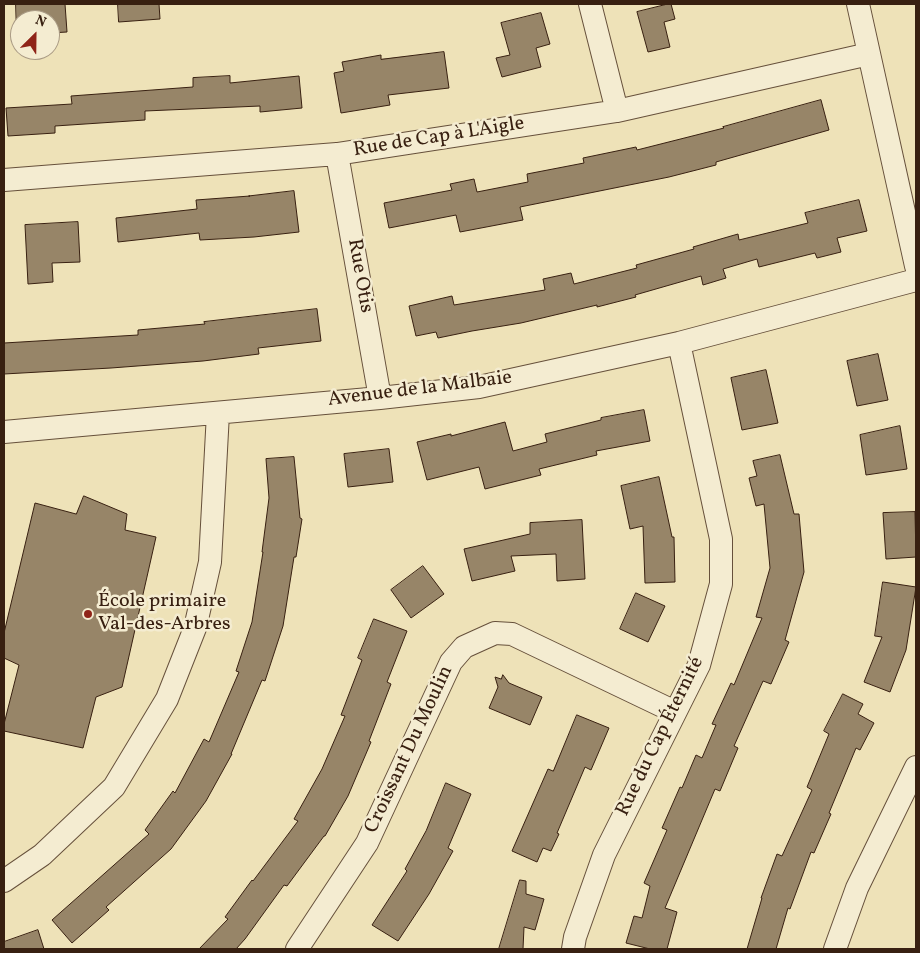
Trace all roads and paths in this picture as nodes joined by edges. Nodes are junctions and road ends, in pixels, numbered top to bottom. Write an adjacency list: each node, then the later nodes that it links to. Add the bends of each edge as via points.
1 (590, 4): 4 (street)
2 (858, 4): 3 (street)
3 (869, 54): 4 (street, Rue de Cap à L'Aigle); 7 (street)
4 (617, 111): 5 (street, Rue de Cap à L'Aigle)
5 (338, 154): 6 (street, Rue de Cap à L'Aigle); 10 (street, Rue Otis)
6 (4, 180)
7 (916, 266)
8 (916, 280): 9 (street, Avenue de la Malbaie)
9 (679, 343): 10 (street, Avenue de la Malbaie, via 479,387); 13 (street, Rue du Cap Éternité, via 720,539 721,584 699,665)
10 (380, 398): 11 (street, Avenue de la Malbaie)
11 (218, 413): 12 (street, Avenue de la Malbaie); 15 (street, via 210,562 195,628 167,699 114,787 42,855)
12 (4, 432)
13 (675, 712): 16 (street, Croissant Du Moulin, via 512,634 495,633 464,647 450,662 367,843); 17 (street, Rue du Cap Éternité, via 604,855)
14 (916, 767): 18 (street, via 857,888)
15 (4, 881)
16 (297, 949)
17 (573, 949)
18 (835, 949)

